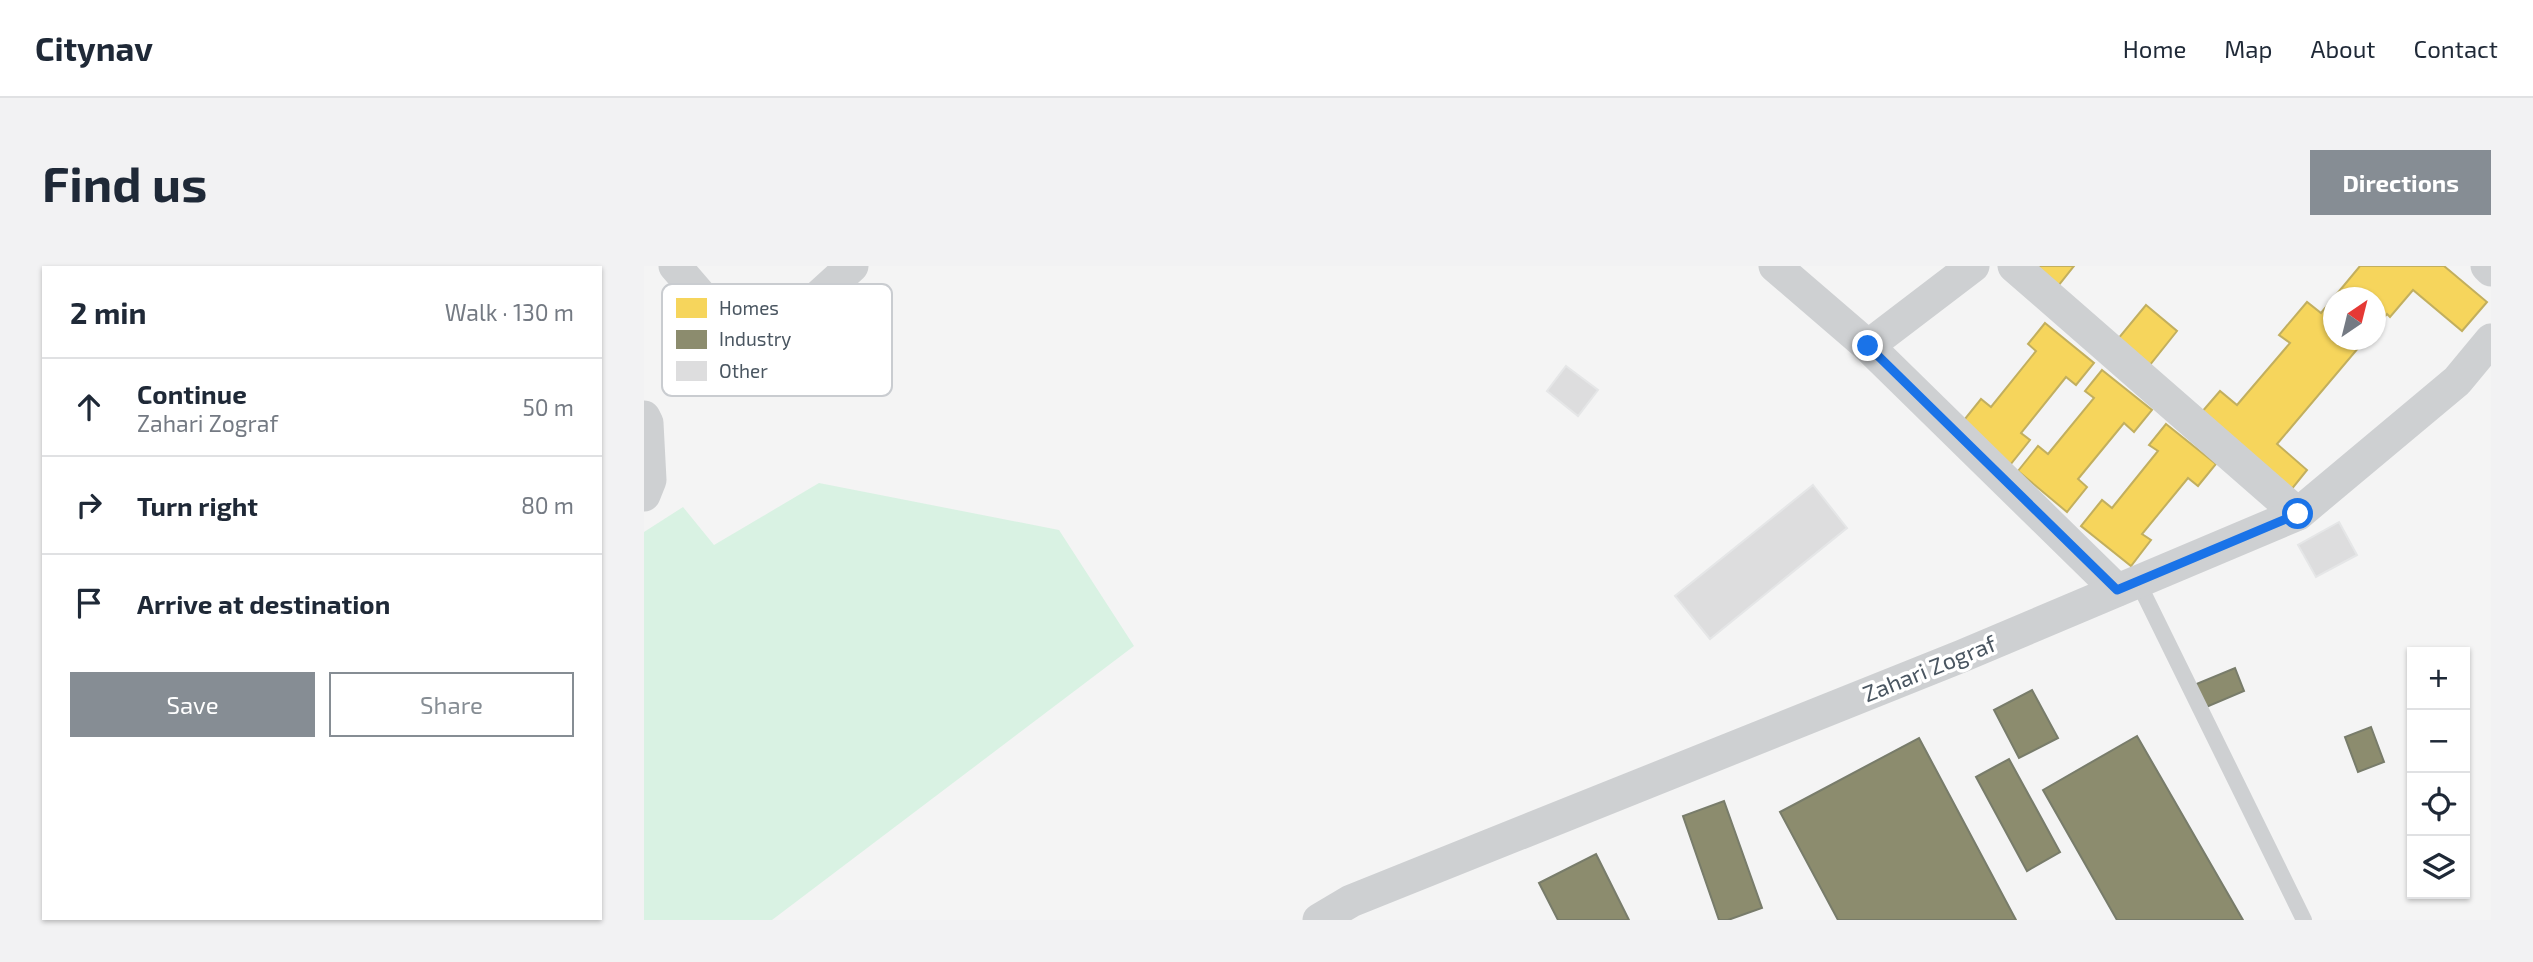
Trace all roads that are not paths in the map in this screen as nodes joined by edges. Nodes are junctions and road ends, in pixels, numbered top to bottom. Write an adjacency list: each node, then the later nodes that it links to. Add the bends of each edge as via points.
1 (675, 266): 8 (street)
2 (852, 266): 9 (street)
3 (1775, 266): 11 (street)
4 (1973, 266): 11 (street)
5 (2014, 266): 14 (street)
6 (2487, 266): 7 (street)
7 (2491, 270)
8 (690, 284)
9 (832, 284)
10 (2491, 340): 14 (street, Zahari Zograf, via 2457,381)
11 (1868, 346): 15 (street)
12 (644, 417): 13 (street, via 650,480)
13 (644, 495)
14 (2298, 514): 15 (street, Zahari Zograf)
15 (2127, 586): 16 (street, Zahari Zograf, via 1352,901); 17 (lane)
16 (1320, 920)
17 (2304, 920)

